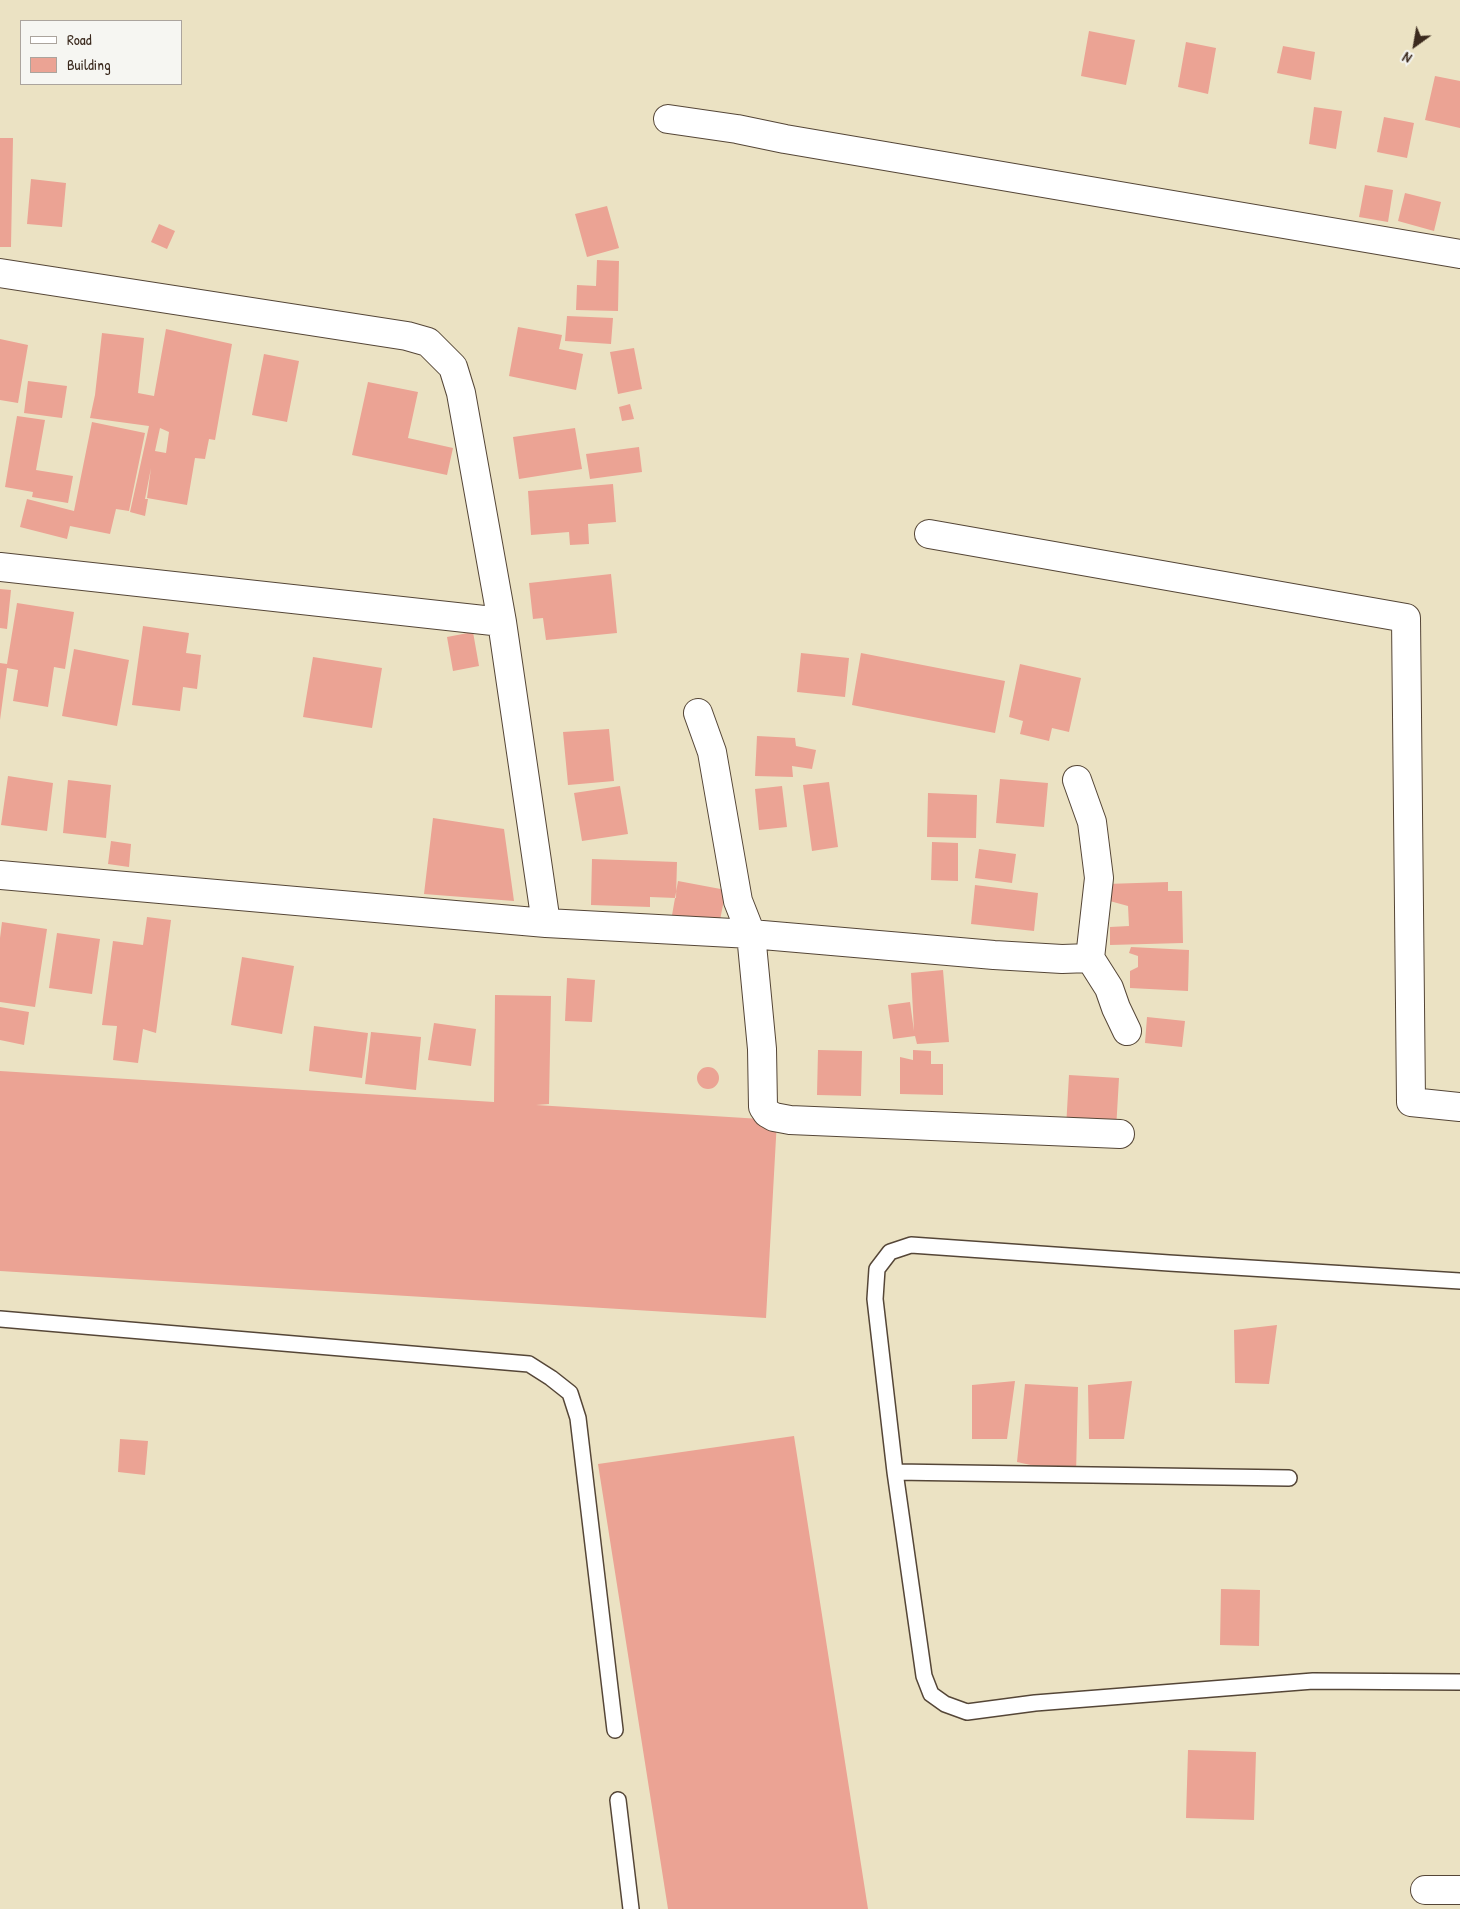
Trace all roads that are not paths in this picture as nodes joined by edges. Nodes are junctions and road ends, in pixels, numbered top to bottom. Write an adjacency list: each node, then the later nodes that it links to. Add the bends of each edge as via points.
1 (668, 119): 2 (street, via 737,128)
2 (1460, 254)
3 (0, 272): 6 (street, via 407,336 428,342 453,367 460,393)
4 (929, 534): 14 (street, via 1406,618 1411,1102)
5 (0, 567): 6 (street)
6 (502, 622): 10 (street)
7 (698, 713): 11 (street, via 712,752 738,901)
8 (1077, 780): 12 (street, via 1092,822 1099,878)
9 (0, 875): 10 (street)
10 (546, 923): 11 (street)
11 (751, 934): 12 (street, via 994,955); 15 (street, via 762,1049 763,1107 774,1117)
12 (1090, 958): 13 (street, via 1109,988)
13 (1127, 1031)
14 (1460, 1107)
15 (1120, 1134)
16 (1460, 1281): 18 (lane, via 911,1245 890,1252 877,1269 874,1299)
17 (0, 1319): 21 (lane, via 530,1364 551,1378 570,1393 578,1418)
18 (895, 1472): 19 (lane); 20 (lane, via 924,1676 932,1694 945,1704 967,1712 1035,1703 1313,1681)
19 (1289, 1478)
20 (1460, 1682)
21 (615, 1730)
22 (618, 1800): 25 (lane)
23 (1425, 1890): 24 (street)
24 (1460, 1890)
25 (632, 1909)

